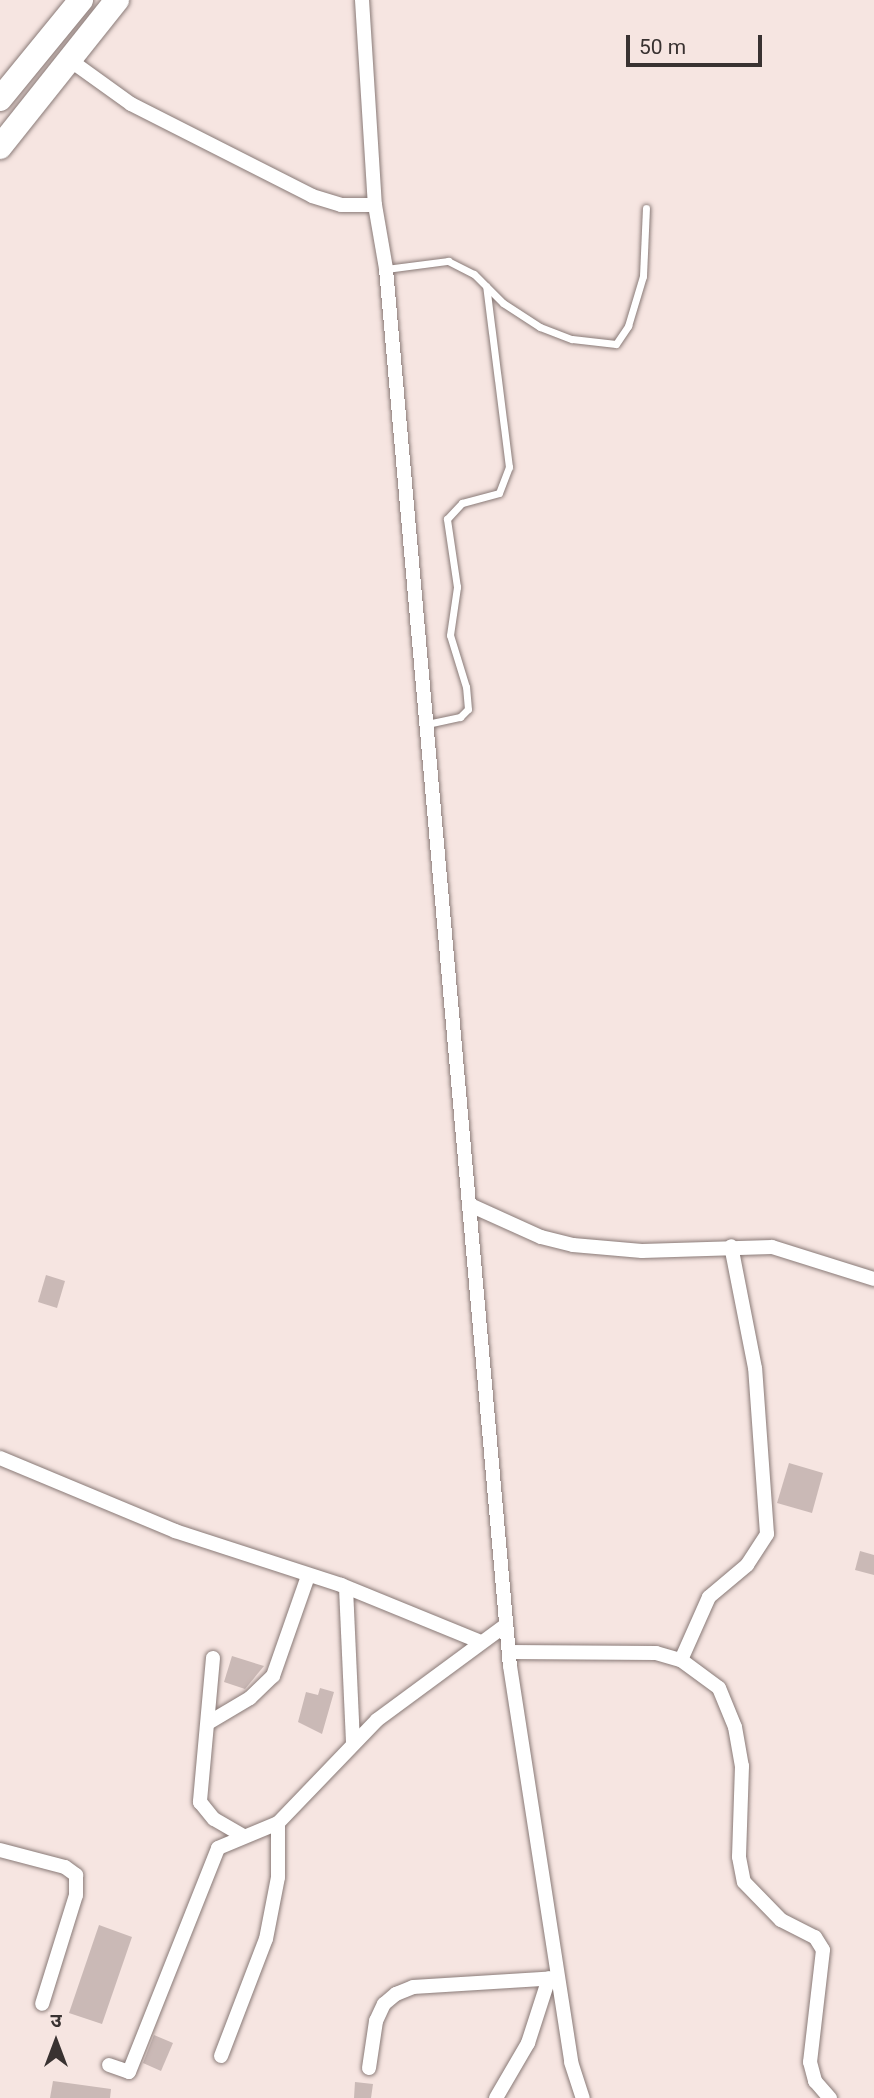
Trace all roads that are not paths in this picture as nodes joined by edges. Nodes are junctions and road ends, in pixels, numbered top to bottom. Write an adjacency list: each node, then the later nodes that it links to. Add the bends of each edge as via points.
1 (117, 0): 4 (highway)
2 (362, 0): 7 (street)
3 (73, 4): 5 (highway)
4 (67, 58): 6 (highway); 7 (street, via 141,109 312,196 341,205)
5 (0, 99)
6 (0, 147)
7 (374, 205): 9 (street)
8 (646, 208): 10 (lane, via 643,276 628,326 616,344 584,342 540,327)
9 (386, 270): 10 (lane, via 448,261); 11 (street)
10 (486, 286): 11 (lane, via 509,467 499,493 462,503 447,519 457,587 450,635 468,709 460,717)
11 (427, 724): 12 (street)
12 (470, 1205): 13 (street, via 541,1237 604,1250); 18 (street)
13 (731, 1246): 14 (street, via 772,1247); 22 (street, via 755,1368 767,1534 747,1565 709,1597)
14 (874, 1279)
15 (0, 1458): 16 (street, via 175,1531)
16 (308, 1576): 17 (street); 23 (street, via 273,1676 264,1688)
17 (346, 1588): 19 (street); 24 (street)
18 (506, 1625): 19 (street); 20 (street)
19 (478, 1642): 24 (street)
20 (509, 1652): 22 (street, via 627,1650); 28 (street)
21 (213, 1658): 23 (street)
22 (681, 1660): 35 (street, via 719,1688 735,1727 741,1766 739,1857 744,1882 781,1920 820,1943 824,1959 810,2062 815,2081)
23 (208, 1723): 26 (street, via 200,1802 214,1819)
24 (353, 1743): 25 (street)
25 (278, 1823): 26 (street); 30 (street, via 278,1877 266,1939)
26 (244, 1836): 31 (street, via 218,1848 209,1861 129,2072)
27 (0, 1850): 29 (street, via 65,1867 76,1875 76,1895)
28 (554, 1978): 32 (street, via 413,1987 396,1994 384,2004 376,2021); 33 (street, via 528,2043); 34 (street)
29 (42, 2004)
30 (221, 2056)
31 (109, 2066)
32 (369, 2068)
33 (496, 2098)
34 (583, 2098)
35 (830, 2098)

